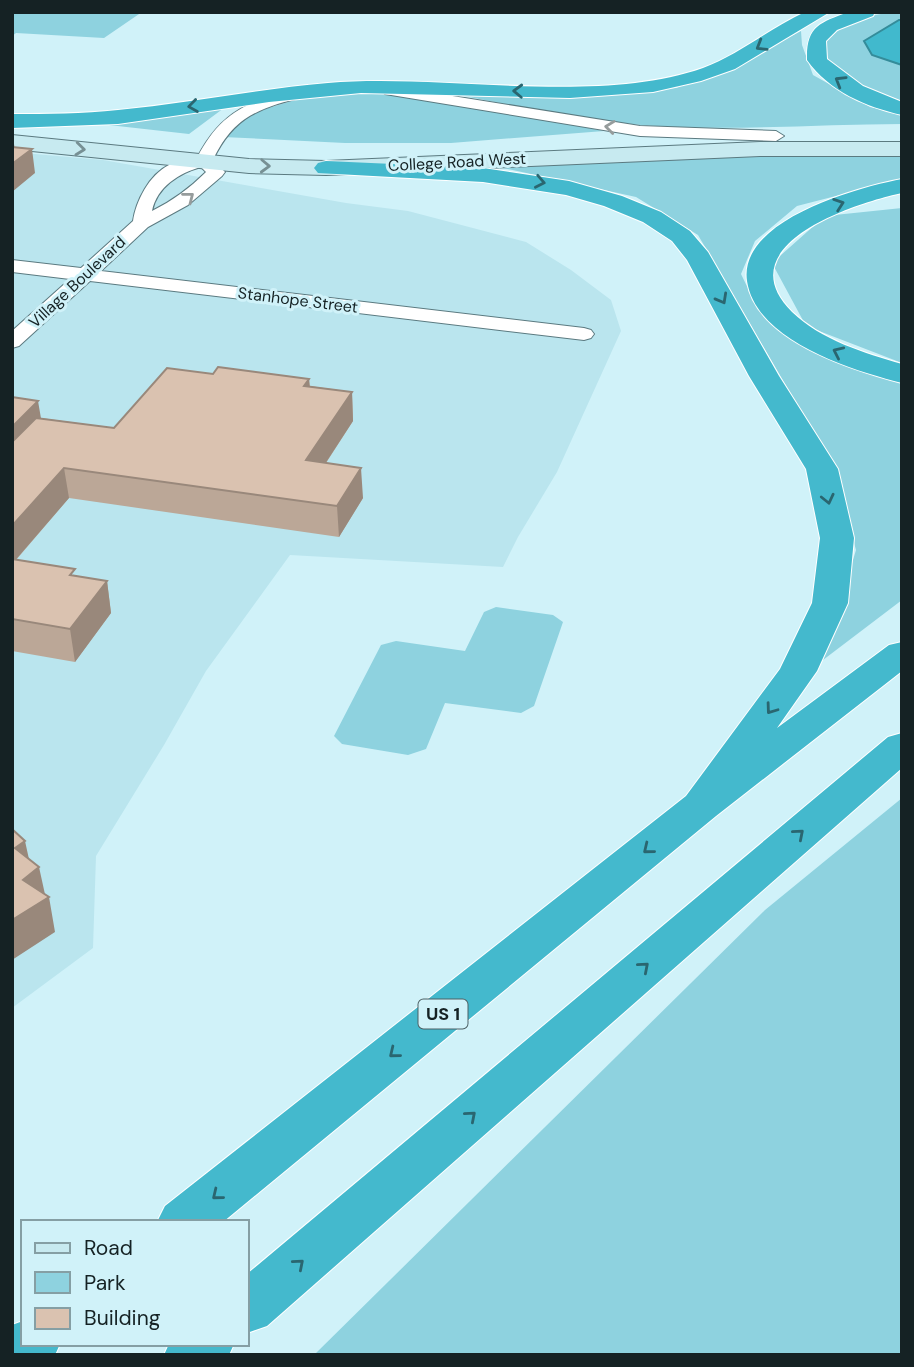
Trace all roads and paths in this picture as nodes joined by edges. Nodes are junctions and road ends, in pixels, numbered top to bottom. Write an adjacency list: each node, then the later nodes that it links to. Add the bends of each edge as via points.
1 (821, 12): 3 (highway, one-way to 3, via 721,68 666,84 593,92 414,87)
2 (866, 12): 4 (highway, one-way to 2, via 831,77 817,60 817,40 830,26)
3 (309, 91): 5 (highway, one-way to 5, via 118,117); 7 (street, one-way to 3, via 640,131 404,92); 10 (street, via 251,107 231,118)
4 (902, 109)
5 (12, 123): 10 (street, College Road West)
6 (902, 135): 7 (street, College Road West)
7 (776, 136): 10 (street, College Road West, via 415,153)
8 (12, 142): 10 (street, College Road West, one-way to 10)
9 (902, 149): 11 (street, College Road West, via 760,149)
10 (207, 153): 11 (street, College Road West, one-way to 11, via 249,166); 13 (street, Village Boulevard, via 174,169 150,194); 13 (street, Village Boulevard, one-way to 10, via 188,199 216,172)
11 (326, 168): 21 (highway, one-way to 21, via 483,175 569,188 652,217 681,236 699,258 822,469 837,538 830,603 799,671)
12 (902, 186): 18 (highway, one-way to 12, via 841,354 800,332 771,304 760,280 765,253 792,225 834,204)
13 (142, 223): 15 (street, Village Boulevard)
14 (12, 266): 15 (street, Stanhope Street)
15 (85, 275): 16 (street, Stanhope Street); 17 (street, Village Boulevard)
16 (584, 334)
17 (12, 342)
18 (902, 374)
19 (902, 653): 21 (highway, US 1)
20 (902, 746): 23 (highway, one-way to 20)
21 (701, 806): 22 (highway, US 1, one-way to 22)
22 (186, 1220)
23 (248, 1307)

